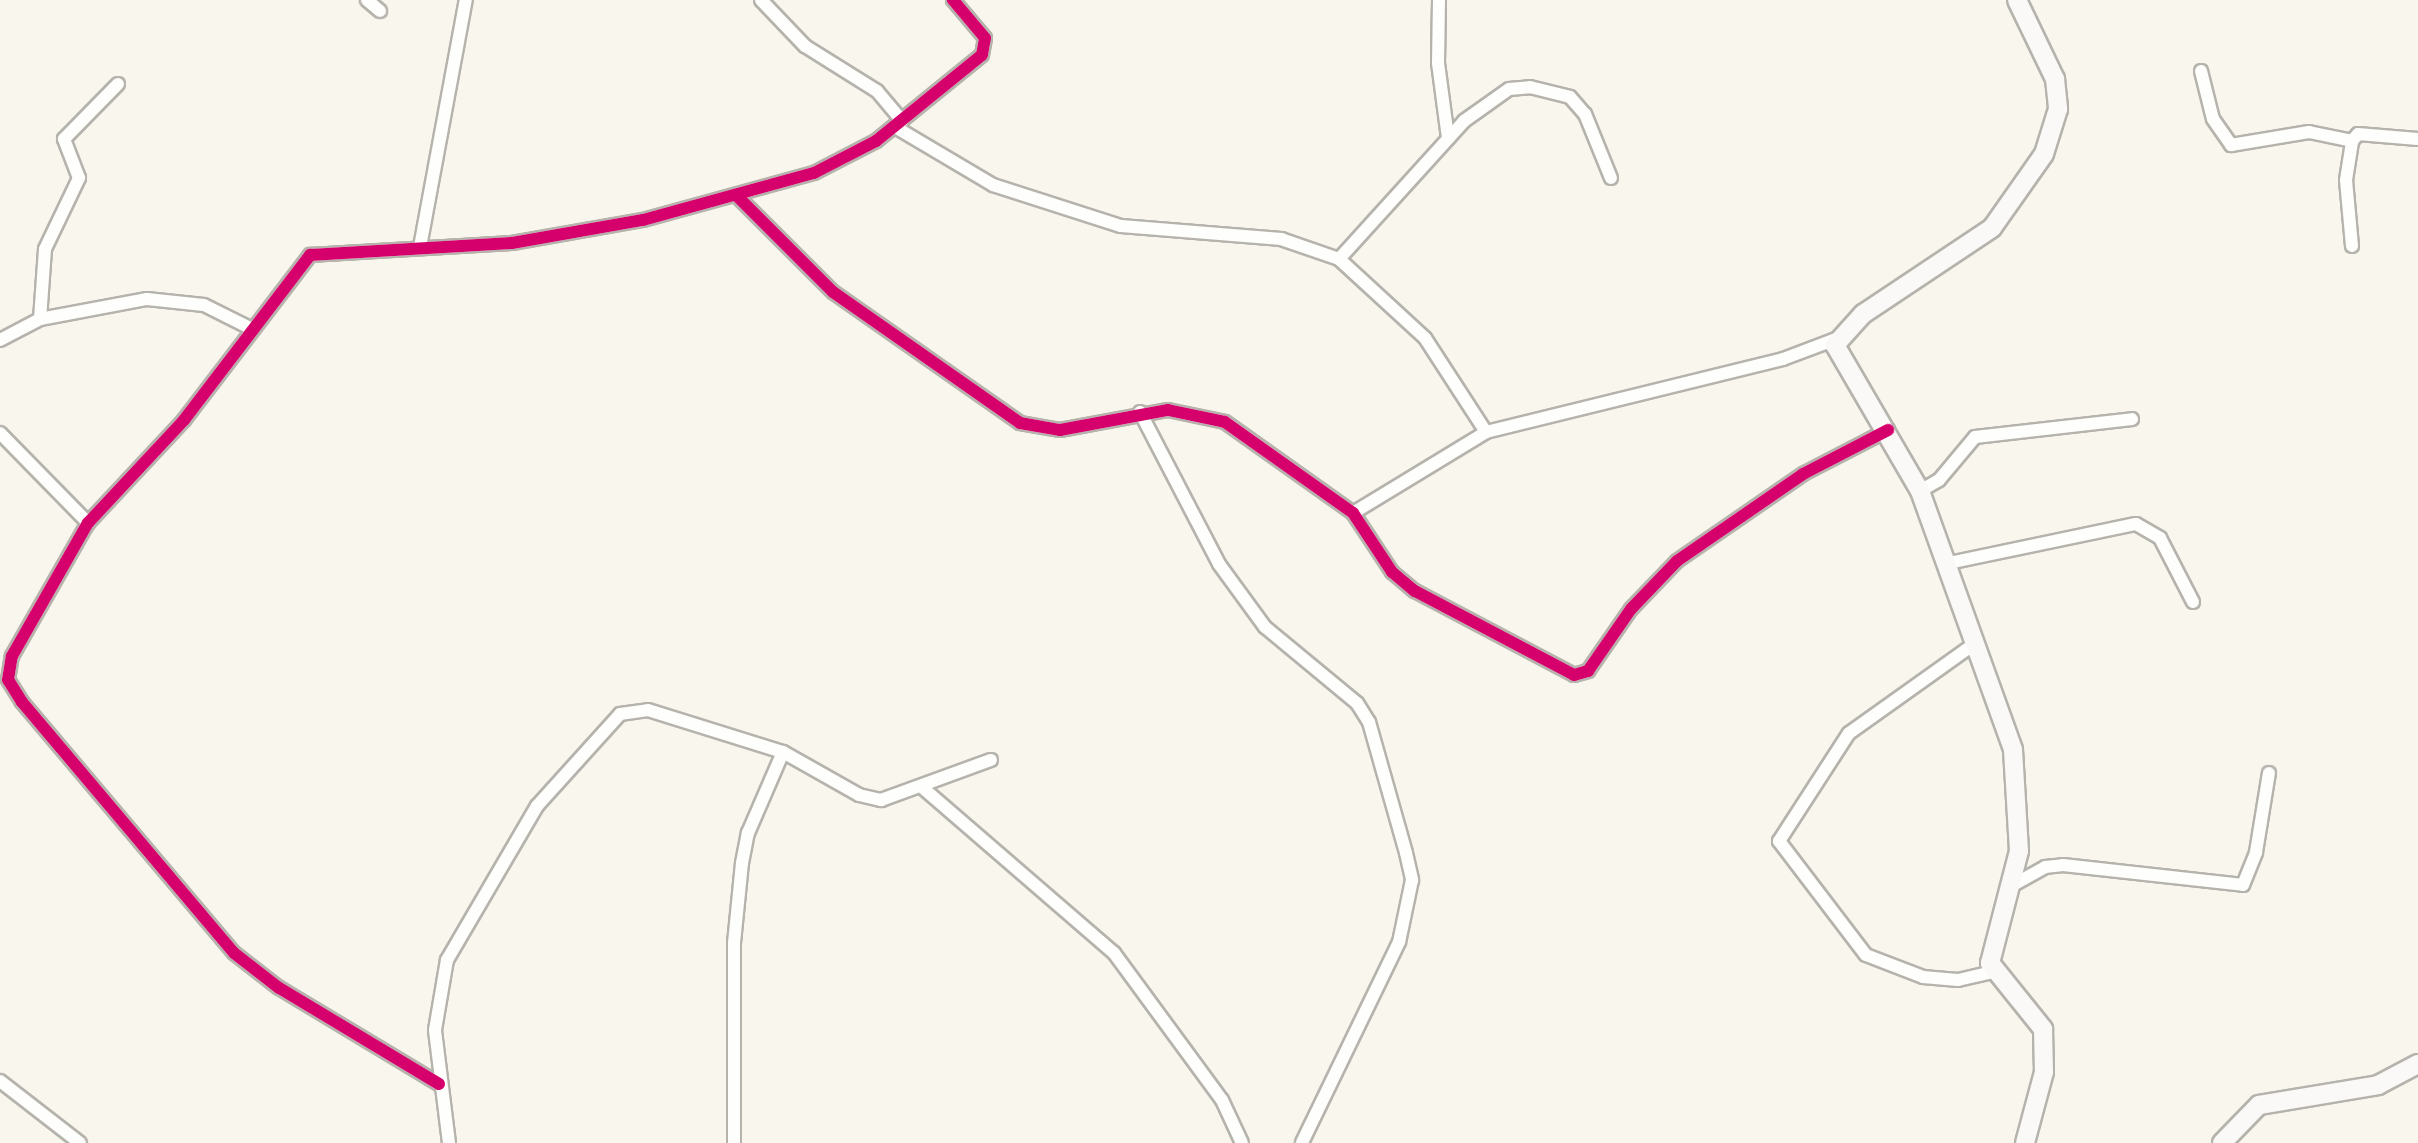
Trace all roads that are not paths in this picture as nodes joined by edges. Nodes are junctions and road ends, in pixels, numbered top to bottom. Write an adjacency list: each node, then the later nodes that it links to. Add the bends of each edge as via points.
1 (367, 0): 7 (street)
2 (466, 0): 16 (street)
3 (761, 0): 10 (street, via 805,46 877,91)
4 (953, 0): 10 (street, via 986,49)
5 (1439, 0): 11 (street, via 1438,63)
6 (2017, 0): 21 (street, via 2044,46 2058,95 2044,154 1992,228)
7 (380, 12)
8 (2201, 71): 13 (street, via 2214,120 2231,145 2309,132)
9 (118, 84): 19 (street, via 64,139 79,178 45,249)
10 (899, 124): 15 (street, via 814,172); 18 (street, via 992,185 1121,226 1281,240)
11 (1448, 138): 14 (street, via 1509,89 1556,90 1585,114); 18 (street)
12 (2418, 139): 13 (street, via 2358,134)
13 (2352, 141): 17 (street, via 2346,180)
14 (1612, 178)
15 (738, 197): 16 (street, via 512,243); 23 (street, via 833,292 1020,423 1060,430)
16 (420, 246): 20 (street, via 310,255)
17 (2352, 246)
18 (1339, 259): 26 (street, via 1425,338)
19 (40, 319): 20 (street, via 176,298); 22 (street)
20 (252, 330): 30 (street, via 184,420)
21 (1836, 338): 25 (street, via 1835,351); 26 (street, via 1783,359)
22 (0, 340)
23 (1140, 412): 29 (street, via 1193,412 1225,422); 47 (street, via 1219,564 1265,627 1358,704 1370,722 1406,852 1412,880 1399,942)
24 (2132, 419): 28 (street, via 1974,437 1939,480)
25 (1888, 430): 28 (street); 29 (street, via 1803,474 1676,561 1582,675 1415,591 1392,572)
26 (1486, 432): 29 (street)
27 (0, 433): 30 (street)
28 (1920, 491): 31 (street)
29 (1353, 513)
30 (88, 523): 42 (street, via 12,656 13,690 234,953 279,988)
31 (1944, 564): 32 (street, via 2136,524 2160,538); 33 (street)
32 (2194, 602)
33 (1974, 644): 38 (street, via 2020,783); 39 (street, via 1849,732 1779,841 1866,955 1924,977 1958,980)
34 (783, 752): 37 (street, via 859,795 880,800); 42 (street, via 648,710 620,714 598,732 537,806 447,960 435,1030); 45 (street, via 742,863 734,943)
35 (991, 760): 37 (street)
36 (2268, 773): 38 (street, via 2256,852 2243,886 2063,866 2045,867)
37 (924, 789): 46 (street, via 1114,953 1222,1100)
38 (2013, 886): 39 (street)
39 (1992, 972): 48 (street, via 2042,1028 2044,1072)
40 (2418, 1064): 49 (street, via 2378,1085 2259,1106)
41 (0, 1081): 43 (street)
42 (439, 1084): 44 (street)
43 (80, 1143)
44 (449, 1143)
45 (734, 1143)
46 (1242, 1143)
47 (1302, 1143)
48 (2025, 1143)
49 (2222, 1143)

